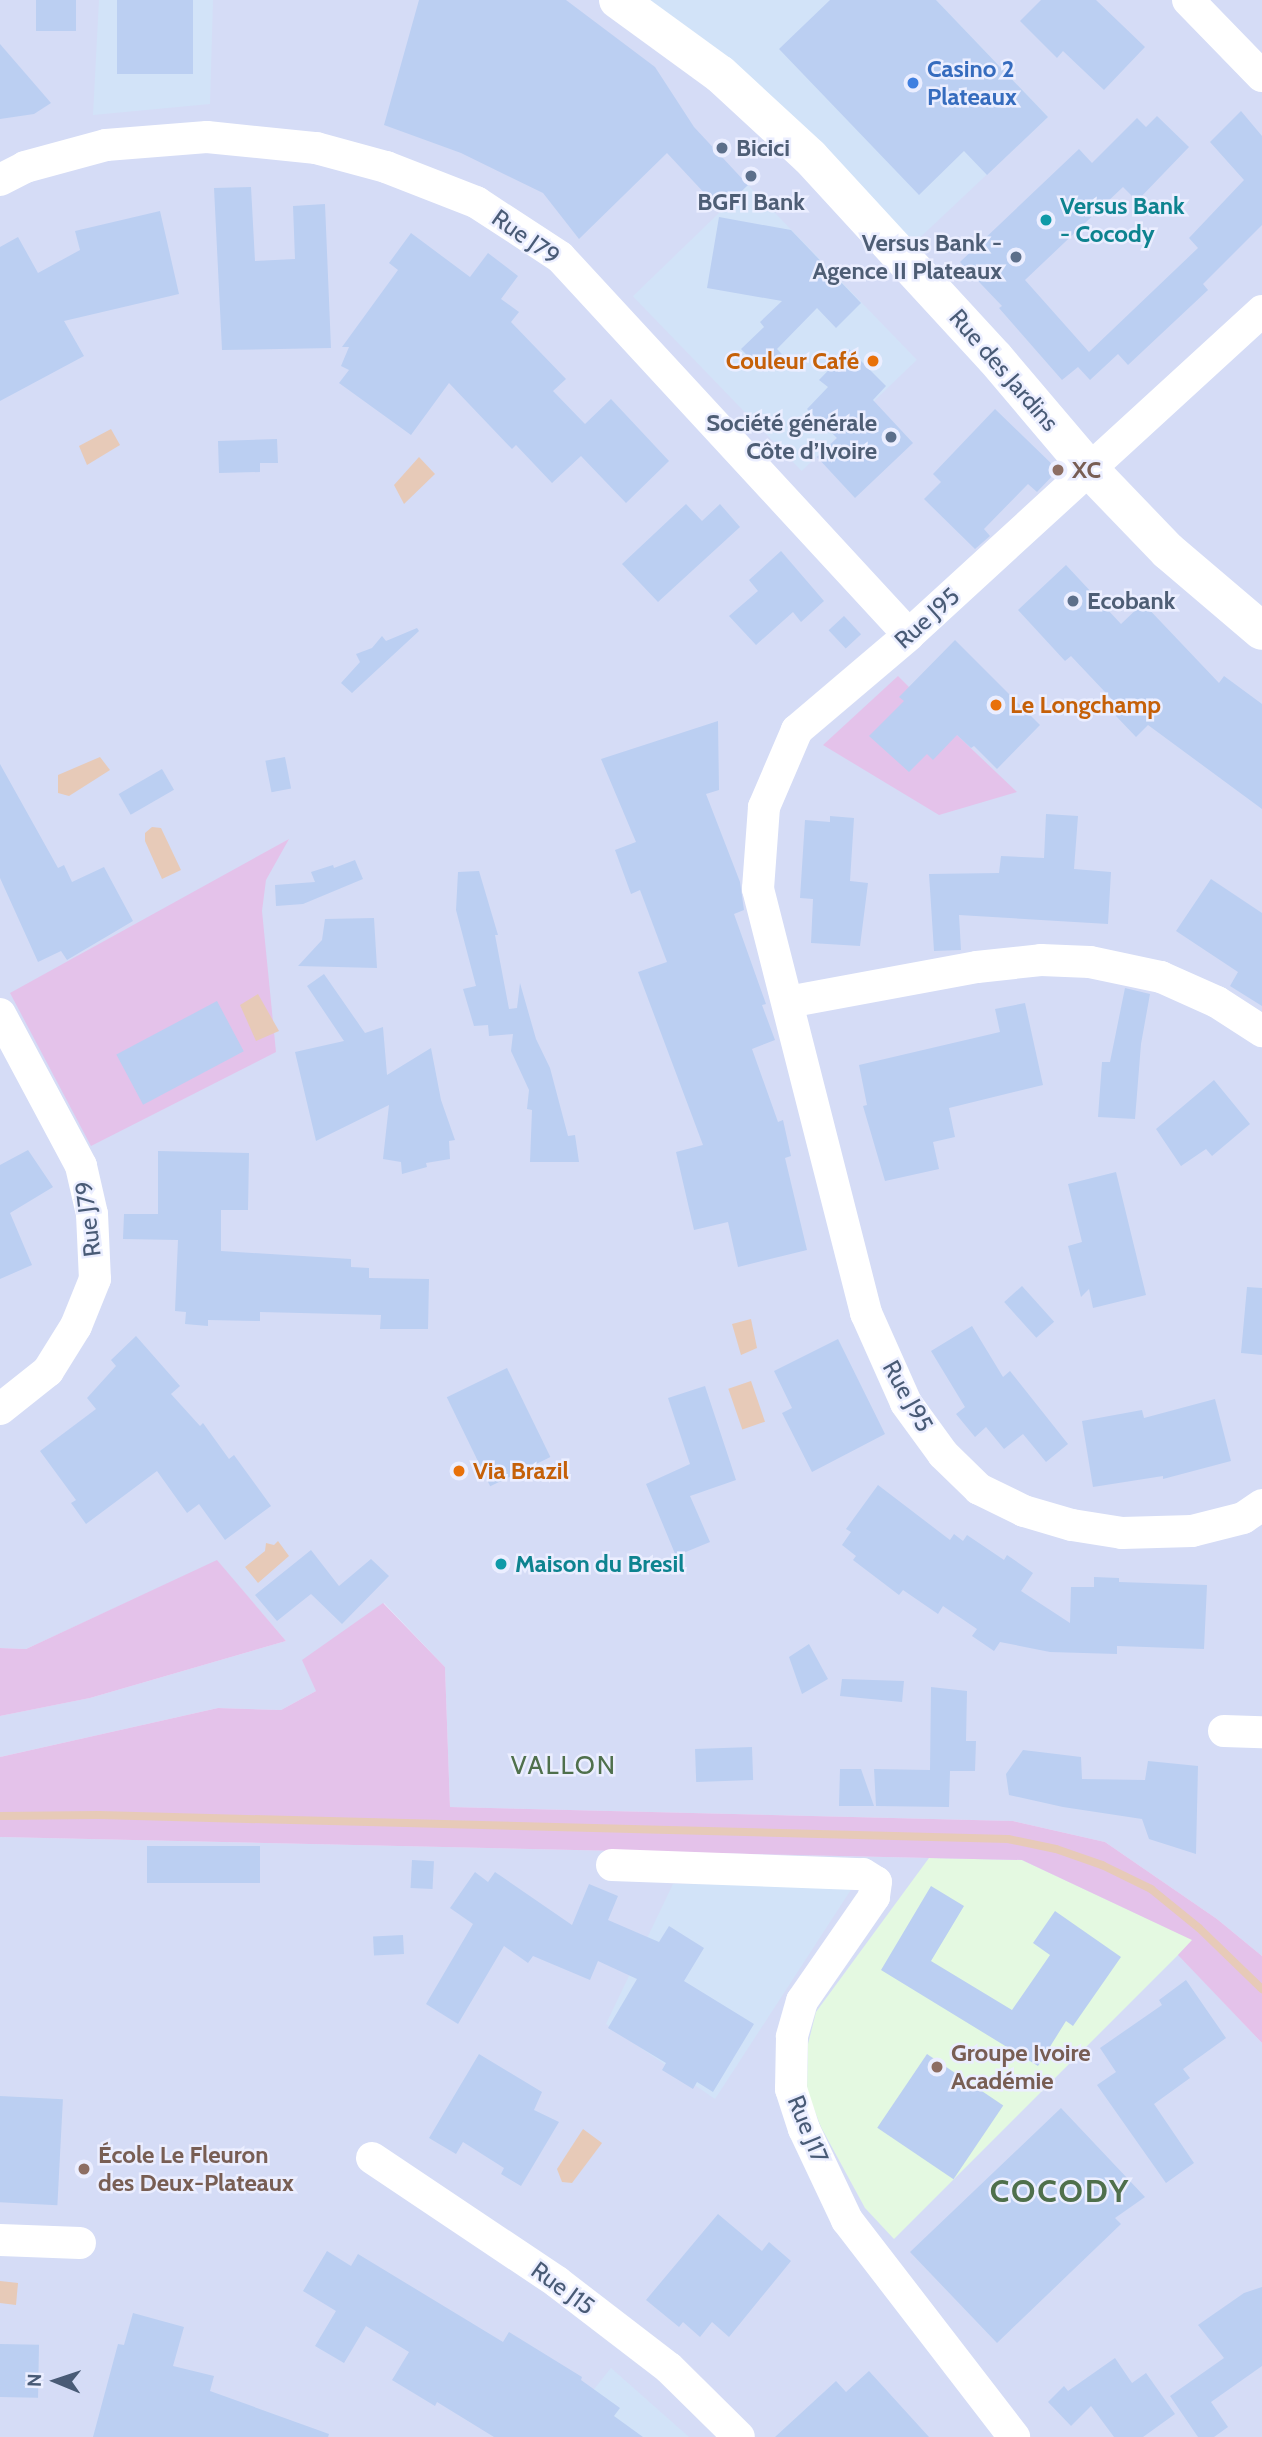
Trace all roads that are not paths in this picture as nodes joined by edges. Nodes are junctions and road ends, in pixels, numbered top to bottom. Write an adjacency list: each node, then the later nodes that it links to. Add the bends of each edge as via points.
1 (618, 0): 6 (main road, Rue des Jardins, via 720,74 810,157 995,358)
2 (1188, 0): 3 (street)
3 (1262, 76)
4 (0, 180): 8 (street, Rue J79, via 25,167 106,145 208,137 316,148 386,167 476,202 560,257)
5 (1262, 311): 6 (street, Rue J95)
6 (1089, 469): 7 (main road, Rue des Jardins, via 1168,551); 8 (street, Rue J95)
7 (1262, 631)
8 (909, 635): 9 (street, Rue J95, via 797,730 764,807 758,889)
9 (788, 1002): 11 (street, via 977,967 1041,960 1090,961 1161,977 1217,1002); 13 (street, Rue J95, via 866,1313 906,1404 943,1454 979,1489 1024,1511 1072,1525 1122,1532 1192,1531 1243,1518)
10 (0, 1014): 12 (street, Rue J79, via 81,1166 92,1214 95,1279 76,1326 48,1371)
11 (1262, 1031)
12 (0, 1409)
13 (1262, 1505)
14 (1224, 1731): 15 (street)
15 (1262, 1732)
16 (612, 1865): 21 (street, Rue J17, via 863,1874 876,1882 874,1897 802,2001 792,2037 790,2089 847,2220)
17 (372, 2158): 20 (street, Rue J15, via 567,2290 669,2368)
18 (0, 2240): 19 (street)
19 (80, 2243)
20 (739, 2437)
21 (1014, 2437)

